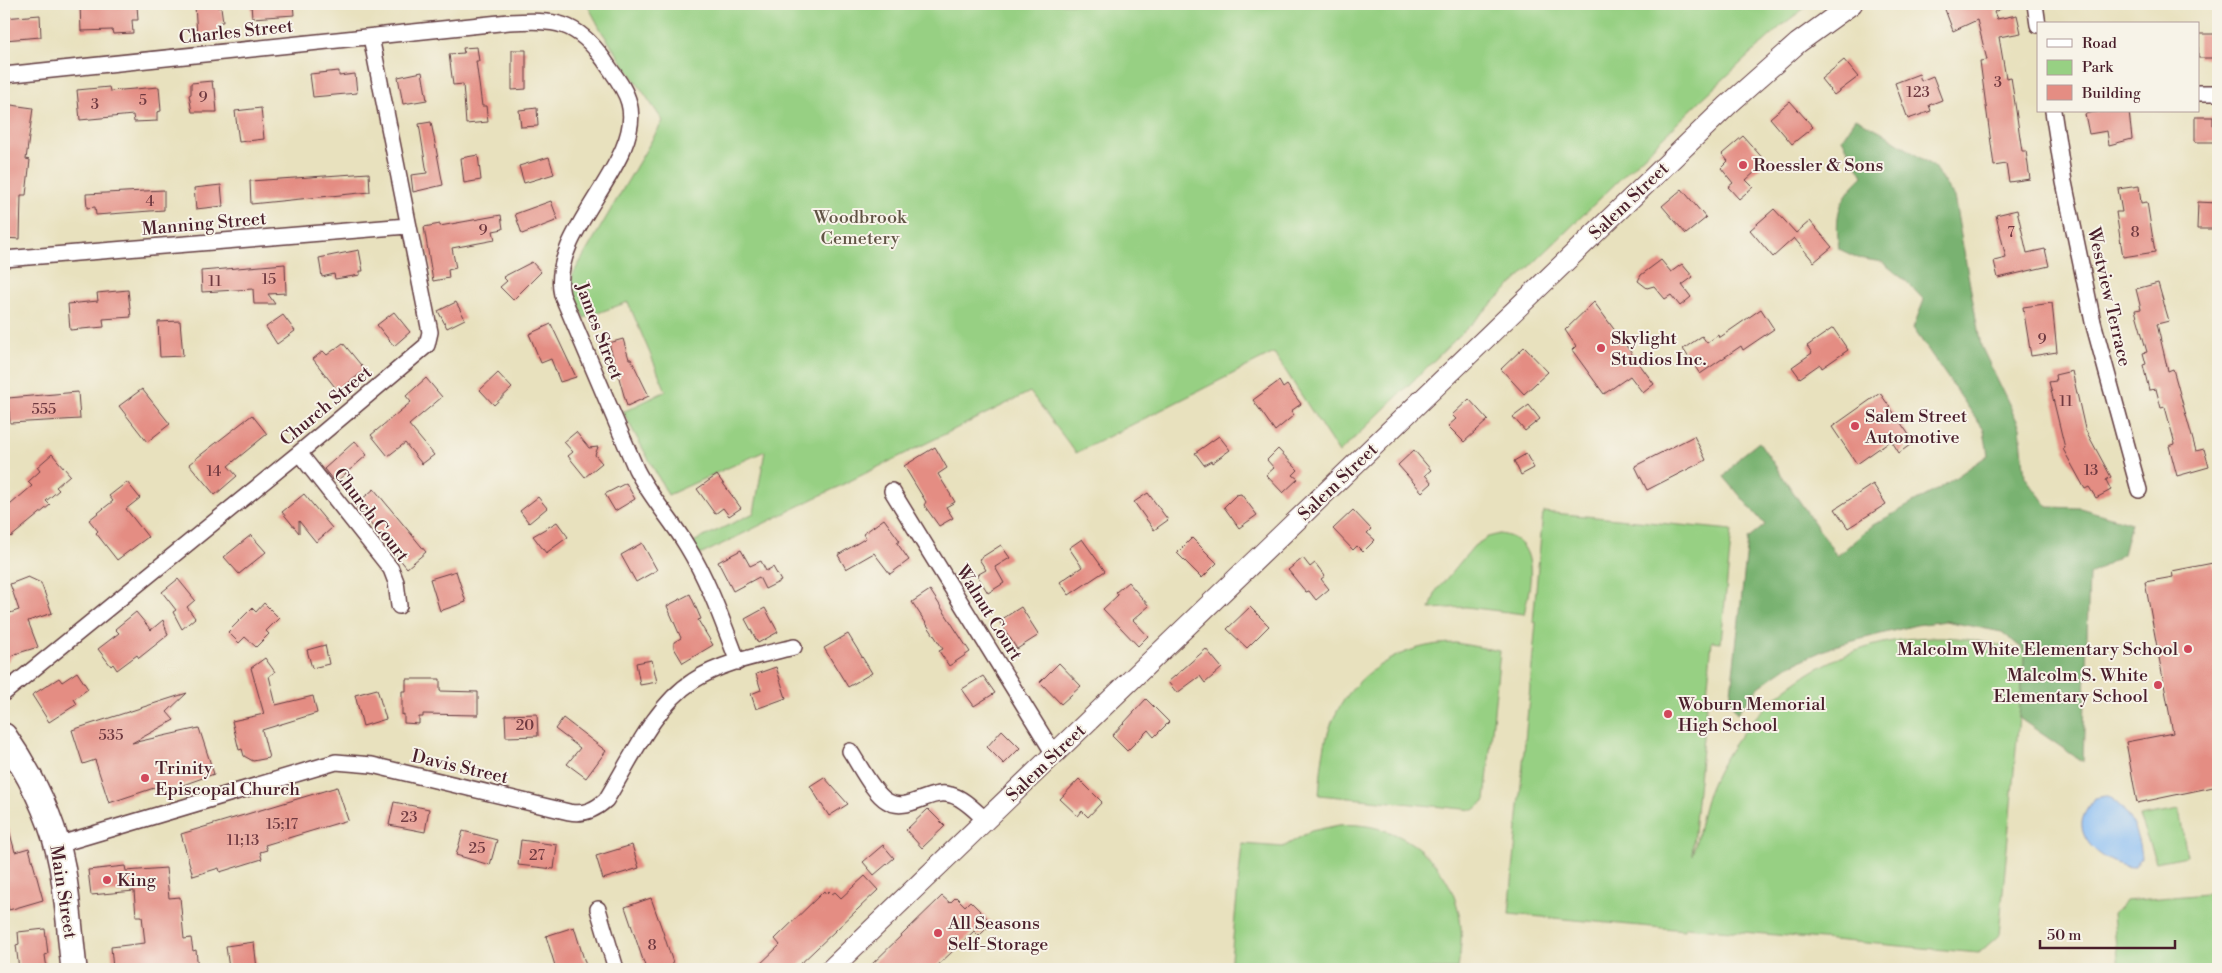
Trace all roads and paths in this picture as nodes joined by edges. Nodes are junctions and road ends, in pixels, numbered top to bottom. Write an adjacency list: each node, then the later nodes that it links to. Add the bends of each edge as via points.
1 (1852, 4): 21 (street, Salem Street, via 1798,43 1728,104)
2 (2035, 4): 3 (street)
3 (2038, 22)
4 (562, 24): 5 (street, Charles Street, via 509,22); 17 (street, James Street, via 575,29 597,51 626,95 630,119 620,153 564,257 560,276 562,296 636,469 698,564)
5 (371, 37): 6 (street, Charles Street); 10 (street, Church Street)
6 (4, 75)
7 (2200, 93): 8 (street)
8 (2218, 93)
9 (2052, 112): 13 (street, Westview Terrace, via 2091,313)
10 (407, 226): 11 (street, Manning Street); 12 (street, Church Street, via 430,332 429,342)
11 (4, 260)
12 (299, 453): 15 (street, Church Court, via 391,569); 18 (street, Church Street)
13 (2140, 490)
14 (892, 491): 21 (street, Walnut Court)
15 (399, 606)
16 (794, 647): 17 (street, Davis Street)
17 (738, 662): 23 (street, Davis Street, via 694,680 675,695 656,718 606,800 585,812 569,812 372,765 336,762)
18 (4, 694)
19 (4, 736): 23 (main road, Main Street, via 37,792)
20 (850, 751): 22 (street, via 879,794 889,802 901,804 948,794)
21 (1054, 754): 22 (street, Salem Street)
22 (986, 820): 27 (street, Salem Street)
23 (57, 845): 25 (main road, Main Street)
24 (598, 909): 26 (street)
25 (74, 969)
26 (616, 969)
27 (831, 969)

